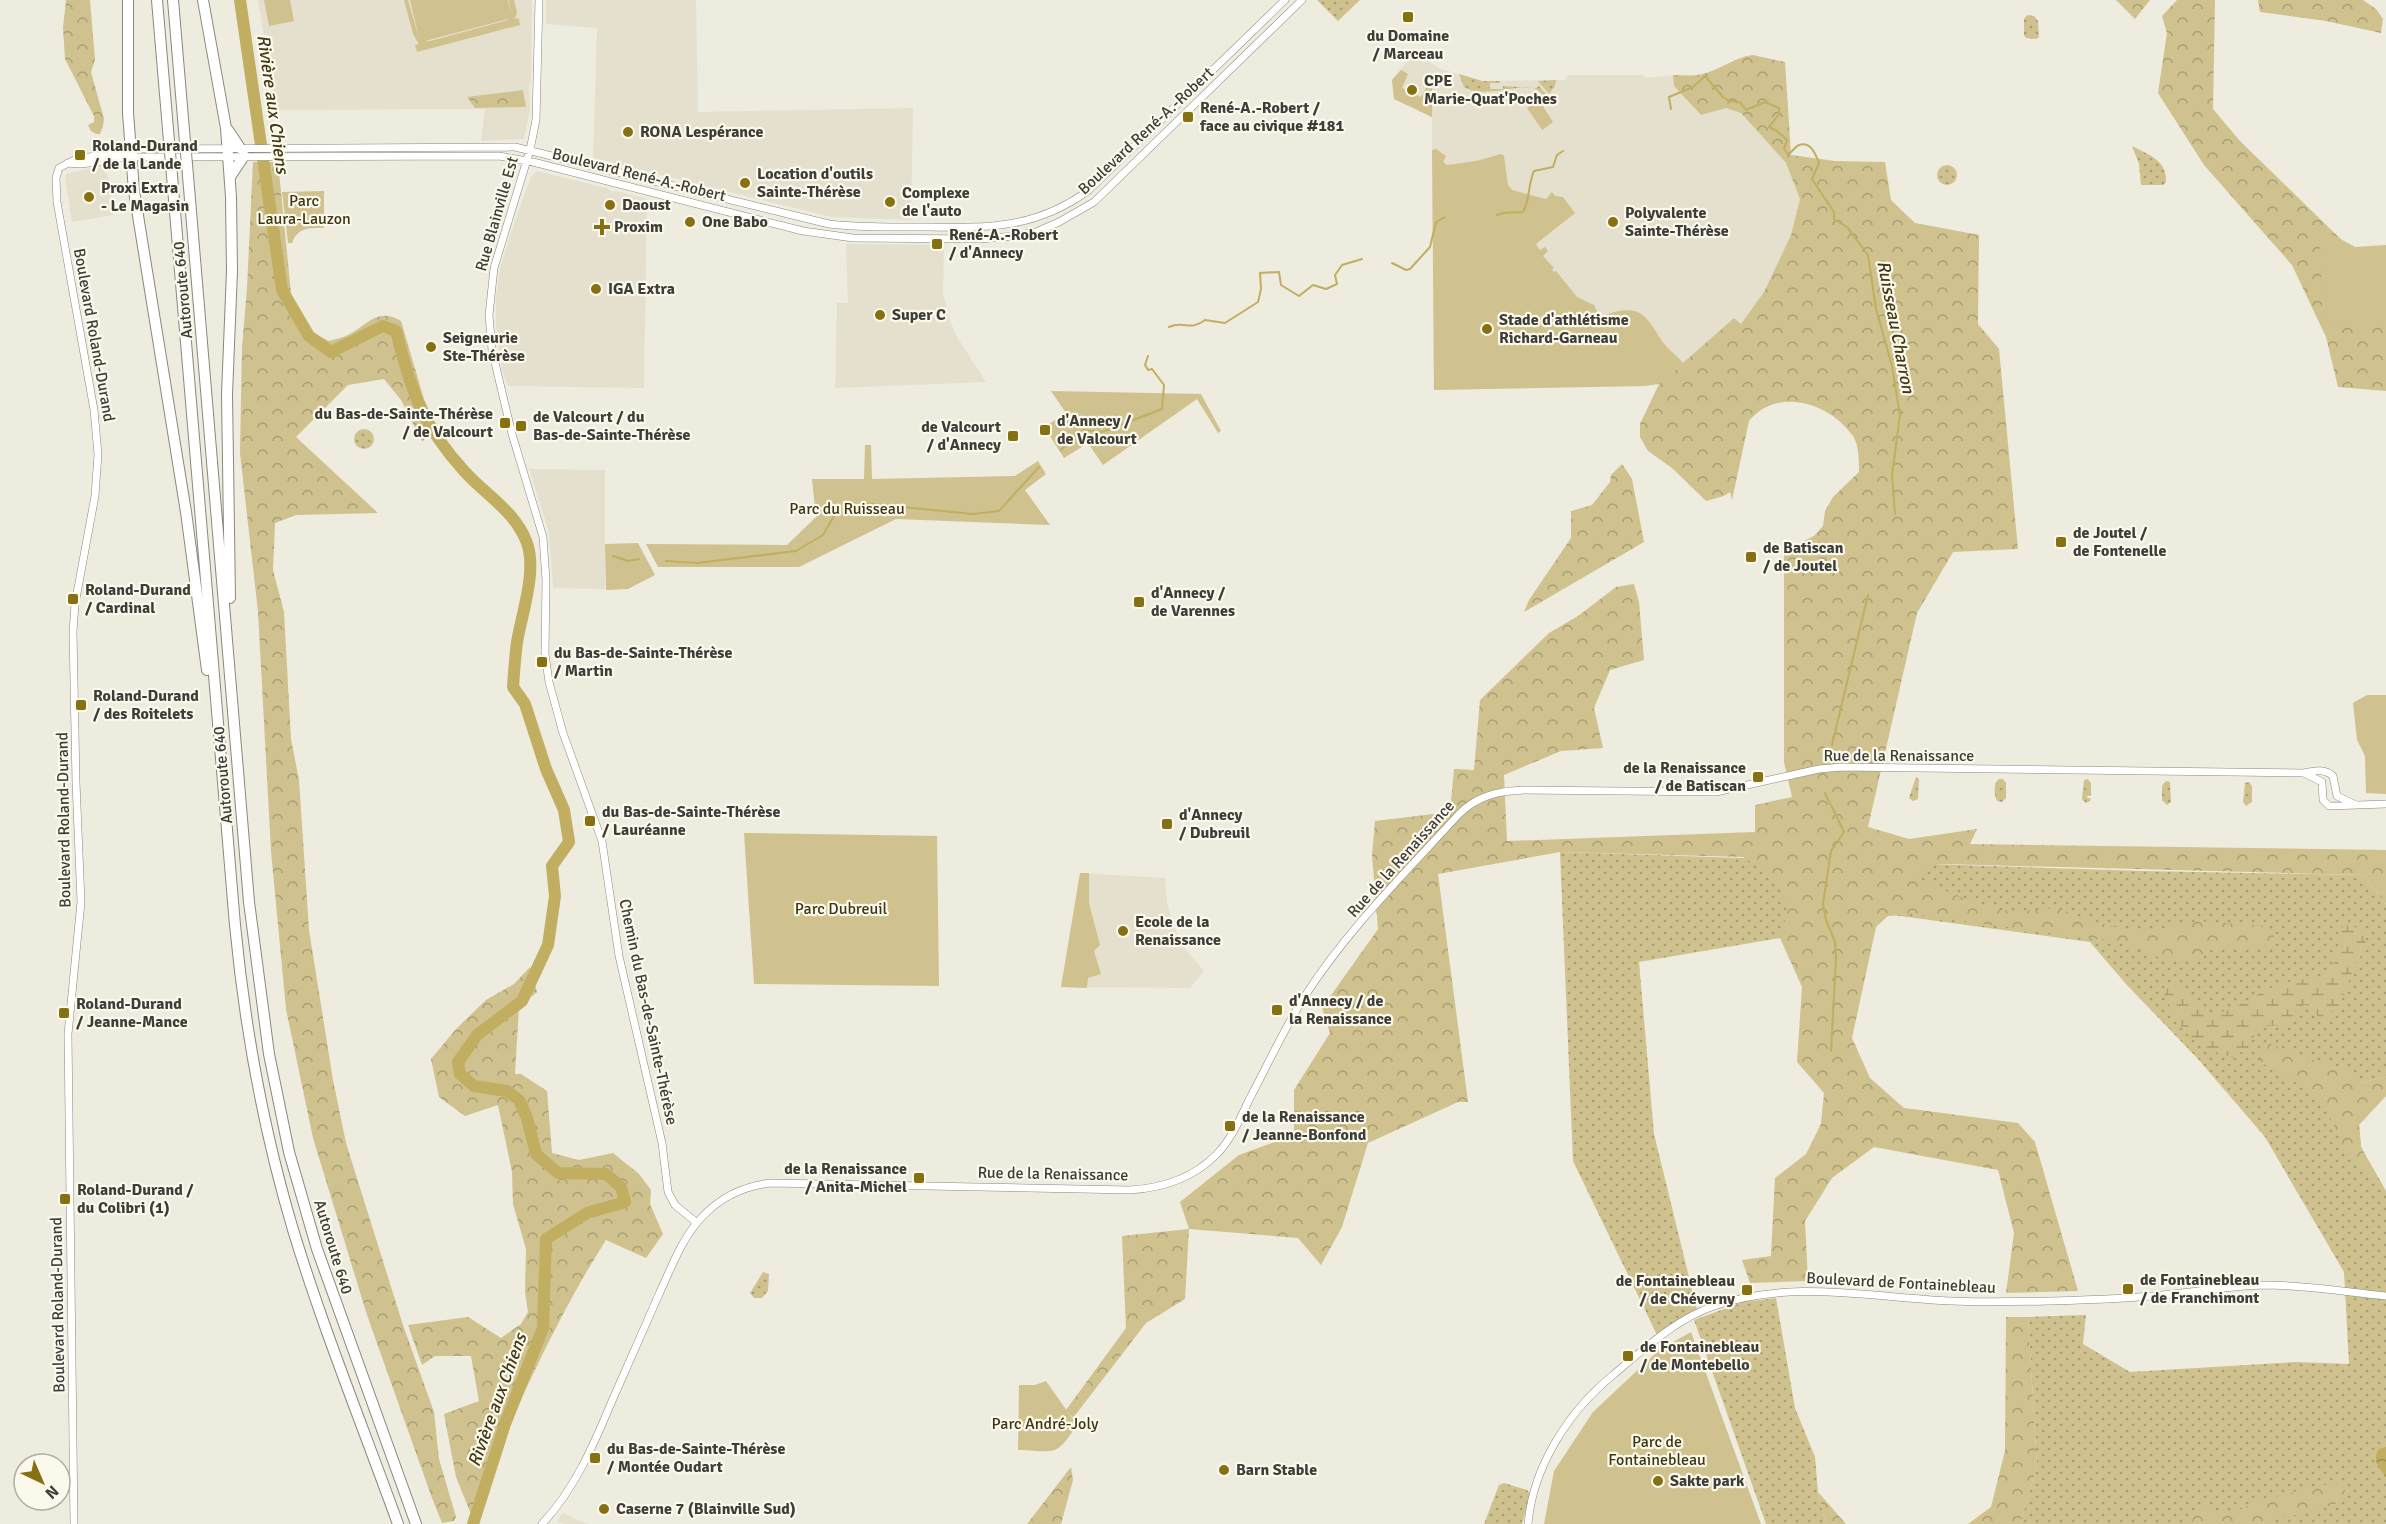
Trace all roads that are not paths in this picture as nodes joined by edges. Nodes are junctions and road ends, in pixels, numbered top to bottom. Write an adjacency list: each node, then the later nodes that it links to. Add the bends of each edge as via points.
1 (128, 0): 12 (highway)
2 (157, 0): 17 (highway, Autoroute 640, bridge)
3 (173, 0): 16 (highway, Autoroute 640, bridge)
4 (203, 0): 8 (highway)
5 (539, 0): 9 (street, Rue Blainville Est, via 537,110)
6 (1285, 0): 9 (street, Boulevard René-A.-Robert, via 1089,190 1055,212 1013,225 829,224)
7 (1302, 0): 13 (street, Boulevard René-A.-Robert, via 1099,198 1059,222 1018,236 875,239 820,234)
8 (226, 128): 10 (highway); 11 (highway)
9 (530, 150): 11 (street, Boulevard René-A.-Robert, via 505,146 270,148); 13 (street, Rue Blainville Est)
10 (228, 152): 11 (street, Boulevard René-A.-Robert); 12 (street, Boulevard René-A.-Robert); 14 (highway)
11 (248, 152): 13 (street, Boulevard René-A.-Robert, via 272,156 483,156); 14 (highway)
12 (130, 154): 17 (highway); 23 (street, Boulevard Roland-Durand, via 76,159 57,172 57,202 98,453 73,632 81,902 68,1034)
13 (526, 161): 15 (street, Rue Blainville Est, via 497,253 490,303 492,350)
14 (230, 177): 16 (highway, via 232,248 226,436)
15 (512, 434): 21 (street, Chemin du Bas-de-Sainte-Thérèse, via 544,543 549,686 602,841 616,942 663,1148 668,1192 675,1205)
16 (230, 682): 25 (highway, Autoroute 640, via 254,955 282,1124 324,1273)
17 (221, 756): 24 (highway, Autoroute 640, via 241,979 270,1138 313,1292)
18 (2304, 773): 19 (street, Rue de la Renaissance, via 2329,772 2337,796); 19 (street, via 2322,782 2327,805); 21 (street, Rue de la Renaissance, via 1842,767 1716,792 1524,790 1489,794 1459,814 1338,951 1294,1014 1231,1135 1214,1156 1188,1176 1164,1186 1130,1190 771,1183 742,1188 713,1206)
19 (2354, 804): 20 (street)
20 (2386, 804)
21 (697, 1223): 26 (street, via 666,1279 590,1452)
22 (2386, 1296): 27 (street, Boulevard de Fontainebleau, via 2264,1285 2084,1300 1970,1301 1797,1291 1742,1298 1713,1306 1677,1325 1585,1401 1559,1437 1543,1469)
23 (74, 1524)
24 (398, 1524)
25 (416, 1524)
26 (542, 1524)
27 (1528, 1524)

